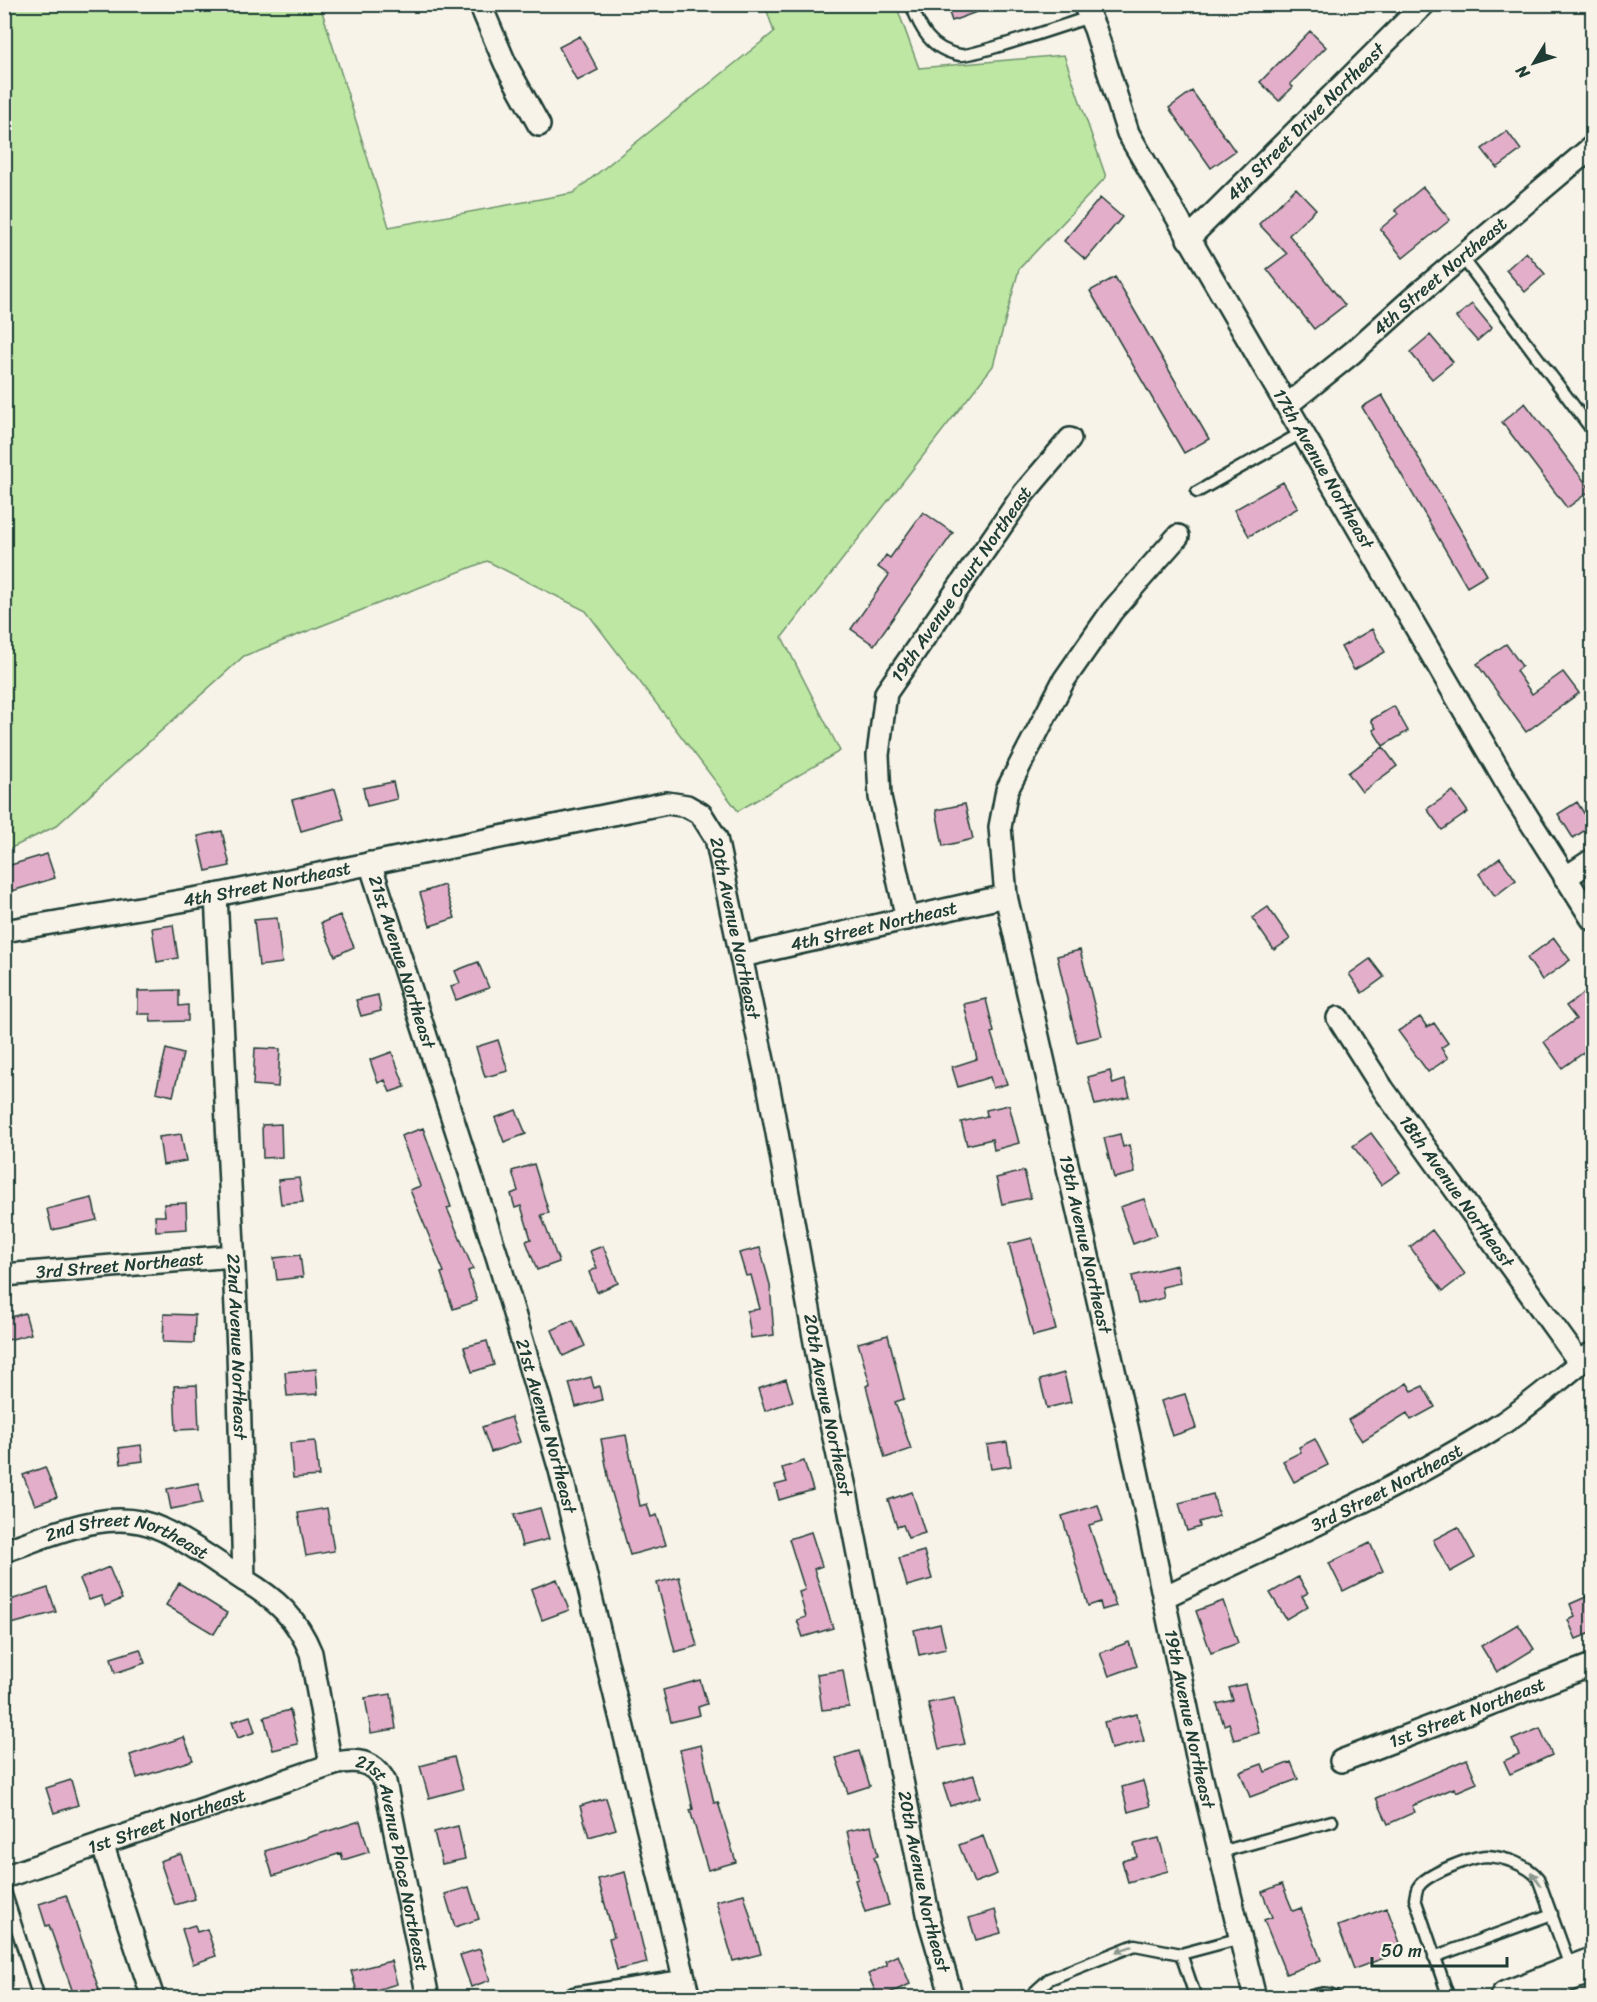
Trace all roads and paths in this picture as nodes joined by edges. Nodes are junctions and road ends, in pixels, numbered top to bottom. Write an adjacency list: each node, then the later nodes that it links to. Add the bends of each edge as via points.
1 (480, 4): 5 (street, via 505,63)
2 (911, 4): 4 (lane, via 923,34 941,48 962,55)
3 (1424, 4): 7 (street, 4th Street Drive Northeast)
4 (1087, 11): 7 (street, 17th Avenue Northeast, via 1128,132)
5 (539, 125)
6 (1593, 147): 8 (street, 4th Street Northeast)
7 (1188, 239): 9 (street, 17th Avenue Northeast)
8 (1462, 257): 9 (street, 4th Street Northeast); 10 (lane)
9 (1287, 405): 11 (street, 17th Avenue Northeast)
10 (1593, 430)
11 (1303, 432): 13 (lane); 18 (street, 17th Avenue Northeast)
12 (1070, 439): 21 (street, 19th Avenue Court Northeast, via 1024,493 886,693 878,755 880,797)
13 (1197, 492)
14 (1178, 536): 20 (street, 19th Avenue Northeast, via 1112,611 1064,680 1006,790 1000,827)
15 (701, 814): 17 (street, 4th Street Northeast, via 687,806 667,803); 24 (street, 20th Avenue Northeast, via 716,838)
16 (1593, 860): 18 (street)
17 (370, 863): 19 (street, 4th Street Northeast); 45 (street, 21st Avenue Northeast, via 498,1259 560,1470)
18 (1565, 878): 22 (street, 17th Avenue Northeast)
19 (216, 896): 23 (street, 4th Street Northeast); 26 (street, 22nd Avenue Northeast)
20 (1006, 896): 21 (street, 4th Street Northeast); 31 (street, 19th Avenue Northeast)
21 (907, 919): 24 (street, 4th Street Northeast)
22 (1593, 920)
23 (4, 931)
24 (742, 956): 50 (street, 20th Avenue Northeast, via 929,1919)
25 (1338, 1018): 28 (street, 18th Avenue Northeast, via 1383,1089)
26 (232, 1256): 27 (street, 3rd Street Northeast); 30 (street, 22nd Avenue Northeast)
27 (4, 1275)
28 (1586, 1358): 31 (street, 3rd Street Northeast, via 1508,1419 1437,1461)
29 (4, 1551): 30 (street, 2nd Street Northeast, via 87,1524 136,1521 160,1528)
30 (244, 1580): 34 (street, via 282,1606 305,1638)
31 (1164, 1597): 37 (street, 19th Avenue Northeast)
32 (1593, 1665): 33 (street, 1st Street Northeast)
33 (1341, 1761)
34 (331, 1765): 36 (street, 1st Street Northeast); 48 (street, 21st Avenue Place Northeast, via 357,1760 370,1764 385,1782)
35 (1332, 1821): 37 (lane)
36 (102, 1843): 38 (street, 1st Street Northeast); 47 (street)
37 (1221, 1852): 41 (street, 19th Avenue Northeast)
38 (4, 1876)
39 (4, 1888): 46 (lane)
40 (1552, 1914): 43 (lane); 43 (lane, one-way to 43, via 1534,1872 1487,1856 1470,1859 1417,1887 1418,1914); 44 (lane)
41 (1241, 1938): 42 (lane); 53 (street, 19th Avenue Northeast)
42 (1181, 1954): 51 (lane, one-way to 51, via 1135,1945 1049,1979); 52 (lane)
43 (1434, 1957): 56 (lane)
44 (1583, 1968): 57 (main road)
45 (687, 1989): 49 (street)
46 (39, 1998)
47 (153, 1998)
48 (428, 1998)
49 (575, 1998)
50 (952, 1998)
51 (1028, 1998)
52 (1196, 1998)
53 (1255, 1998)
54 (1307, 1998): 55 (lane, via 1324,1992)
55 (1336, 1998)
56 (1449, 1998)
57 (1507, 1998)

